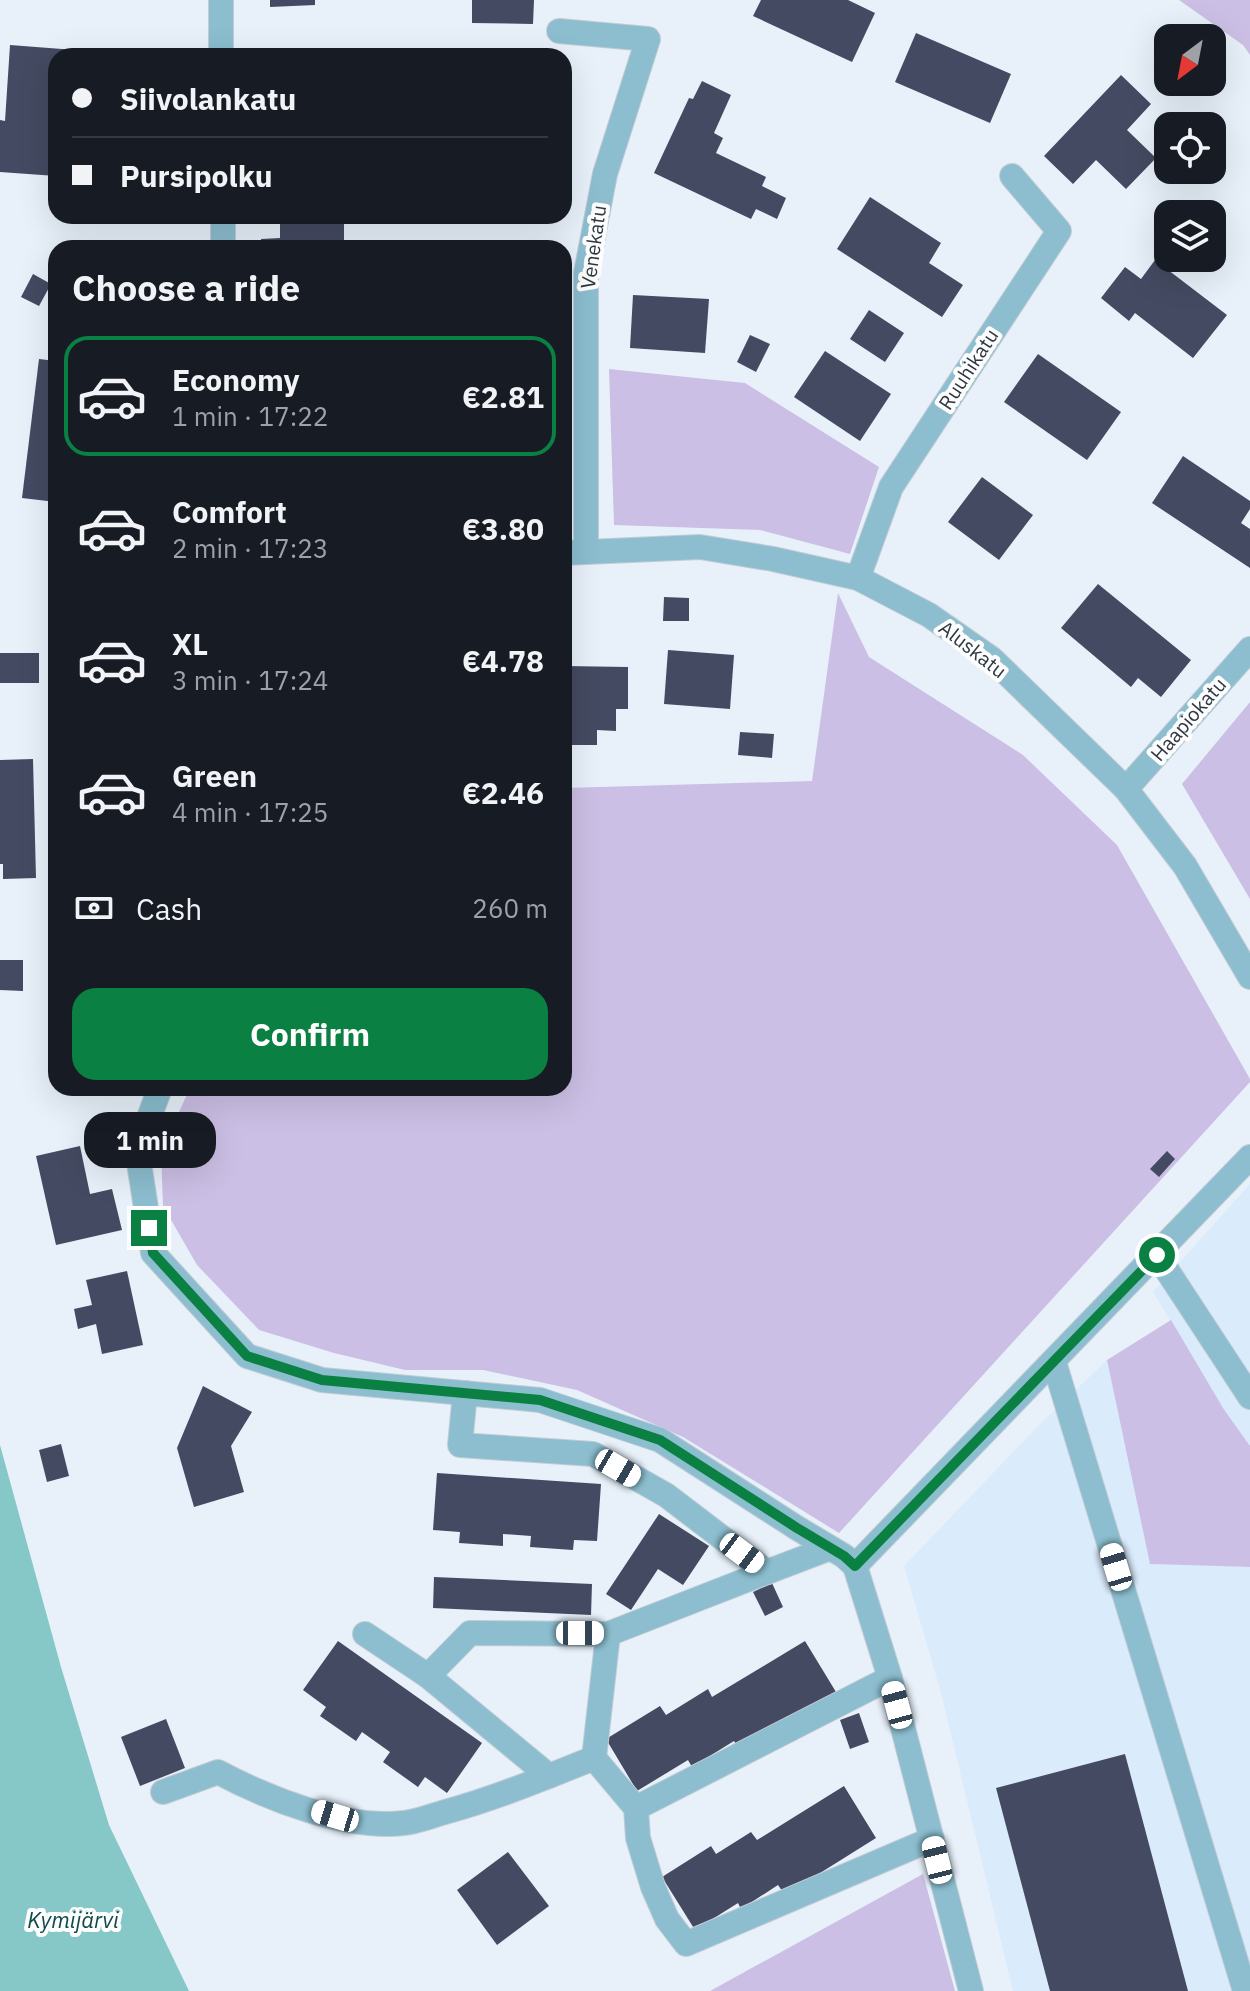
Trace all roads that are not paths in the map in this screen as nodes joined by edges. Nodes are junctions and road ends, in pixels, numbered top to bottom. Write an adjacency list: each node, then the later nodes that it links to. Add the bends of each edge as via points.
1 (221, 0): 3 (street)
2 (559, 31): 5 (street, Venekatu, via 648,39 605,174 586,273)
3 (221, 48)
4 (1012, 176): 6 (street, Ruuhikatu, via 1059,231 891,487)
5 (575, 552): 6 (street, Aluskatu, via 700,547)
6 (858, 578): 8 (street, Aluskatu, via 929,615 992,659)
7 (1250, 649): 8 (street, Haapiokatu)
8 (1126, 789): 9 (street, Aluskatu, via 1185,866)
9 (1250, 977)
10 (157, 1096): 14 (street, via 137,1150 153,1253 247,1356 322,1380)
11 (1250, 1157): 12 (street)
12 (1157, 1255): 13 (street); 15 (street)
13 (1054, 1362): 17 (street); 29 (street)
14 (465, 1393): 16 (street, via 540,1400 660,1440); 18 (street, via 460,1445 593,1454 666,1495)
15 (1250, 1397)
16 (830, 1548): 17 (street); 18 (street)
17 (855, 1566): 22 (street)
18 (767, 1572): 20 (street)
19 (365, 1634): 21 (street)
20 (608, 1634): 21 (street, via 470,1633); 23 (street)
21 (428, 1676): 24 (street)
22 (890, 1678): 26 (street); 27 (street)
23 (594, 1758): 24 (street); 26 (street)
24 (549, 1776): 25 (street, via 404,1823 335,1816 250,1789 218,1772)
25 (163, 1792)
26 (636, 1808): 27 (street, via 638,1838 653,1887 686,1944)
27 (932, 1839): 28 (street)
28 (971, 1991)
29 (1245, 1991)

